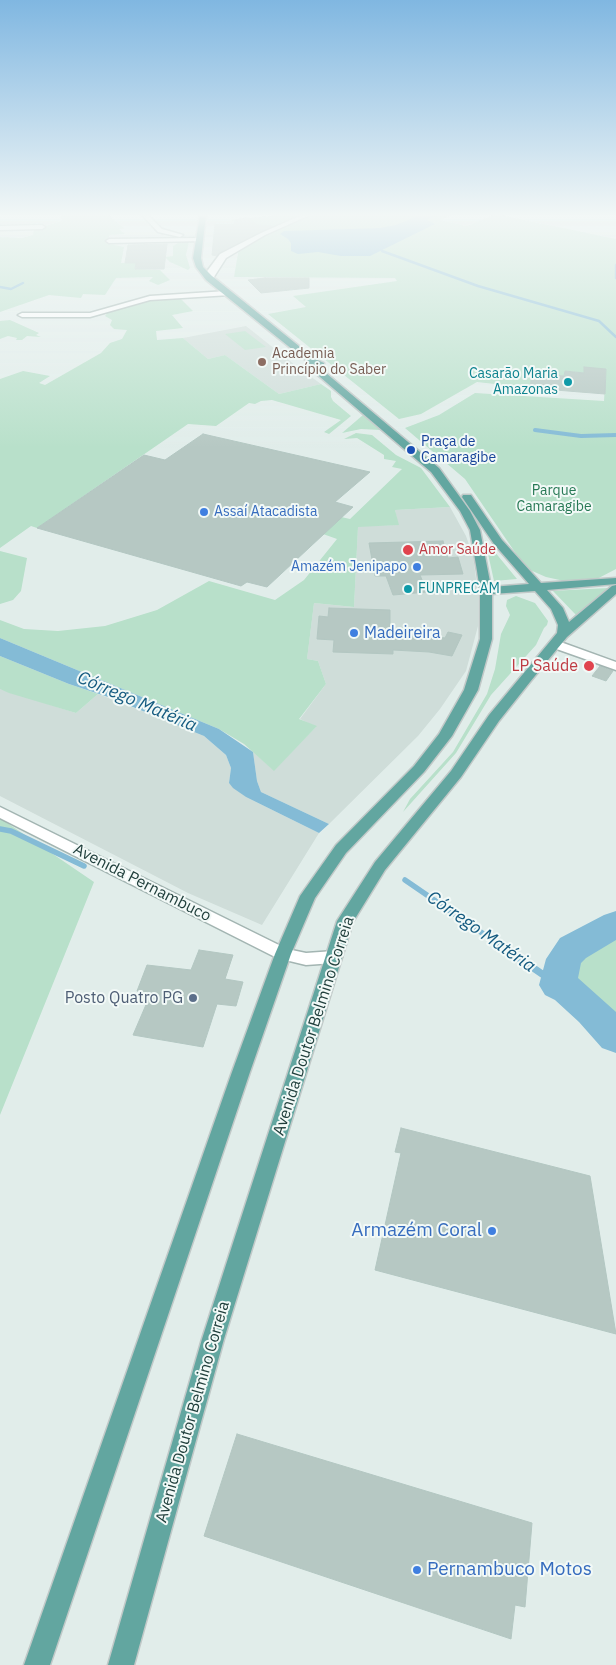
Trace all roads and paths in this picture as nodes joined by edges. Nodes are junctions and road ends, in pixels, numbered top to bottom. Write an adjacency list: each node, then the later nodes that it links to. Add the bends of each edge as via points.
1 (227, 293): 2 (street, via 150,298 81,316); 3 (main road)
2 (22, 315)
3 (312, 361): 5 (main road, via 325,367 452,477); 6 (main road, via 316,369 435,470 452,491 475,530)
4 (616, 581): 5 (main road)
5 (535, 587): 6 (main road); 8 (main road, via 556,608 564,625)
6 (486, 591): 11 (main road, via 486,639 460,711 420,769 341,848 308,896)
7 (614, 592): 8 (main road, Avenida Doutor Belmino Correia)
8 (559, 639): 9 (street); 12 (main road, Avenida Doutor Belmino Correia, via 525,679 456,774 380,866 345,921)
9 (616, 666)
10 (0, 812): 11 (street, Avenida Pernambuco)
11 (284, 954): 12 (street, Avenida Pernambuco, via 306,959); 13 (main road)
12 (334, 957): 14 (main road, Avenida Doutor Belmino Correia, via 213,1339)
13 (37, 1665)
14 (121, 1665)

